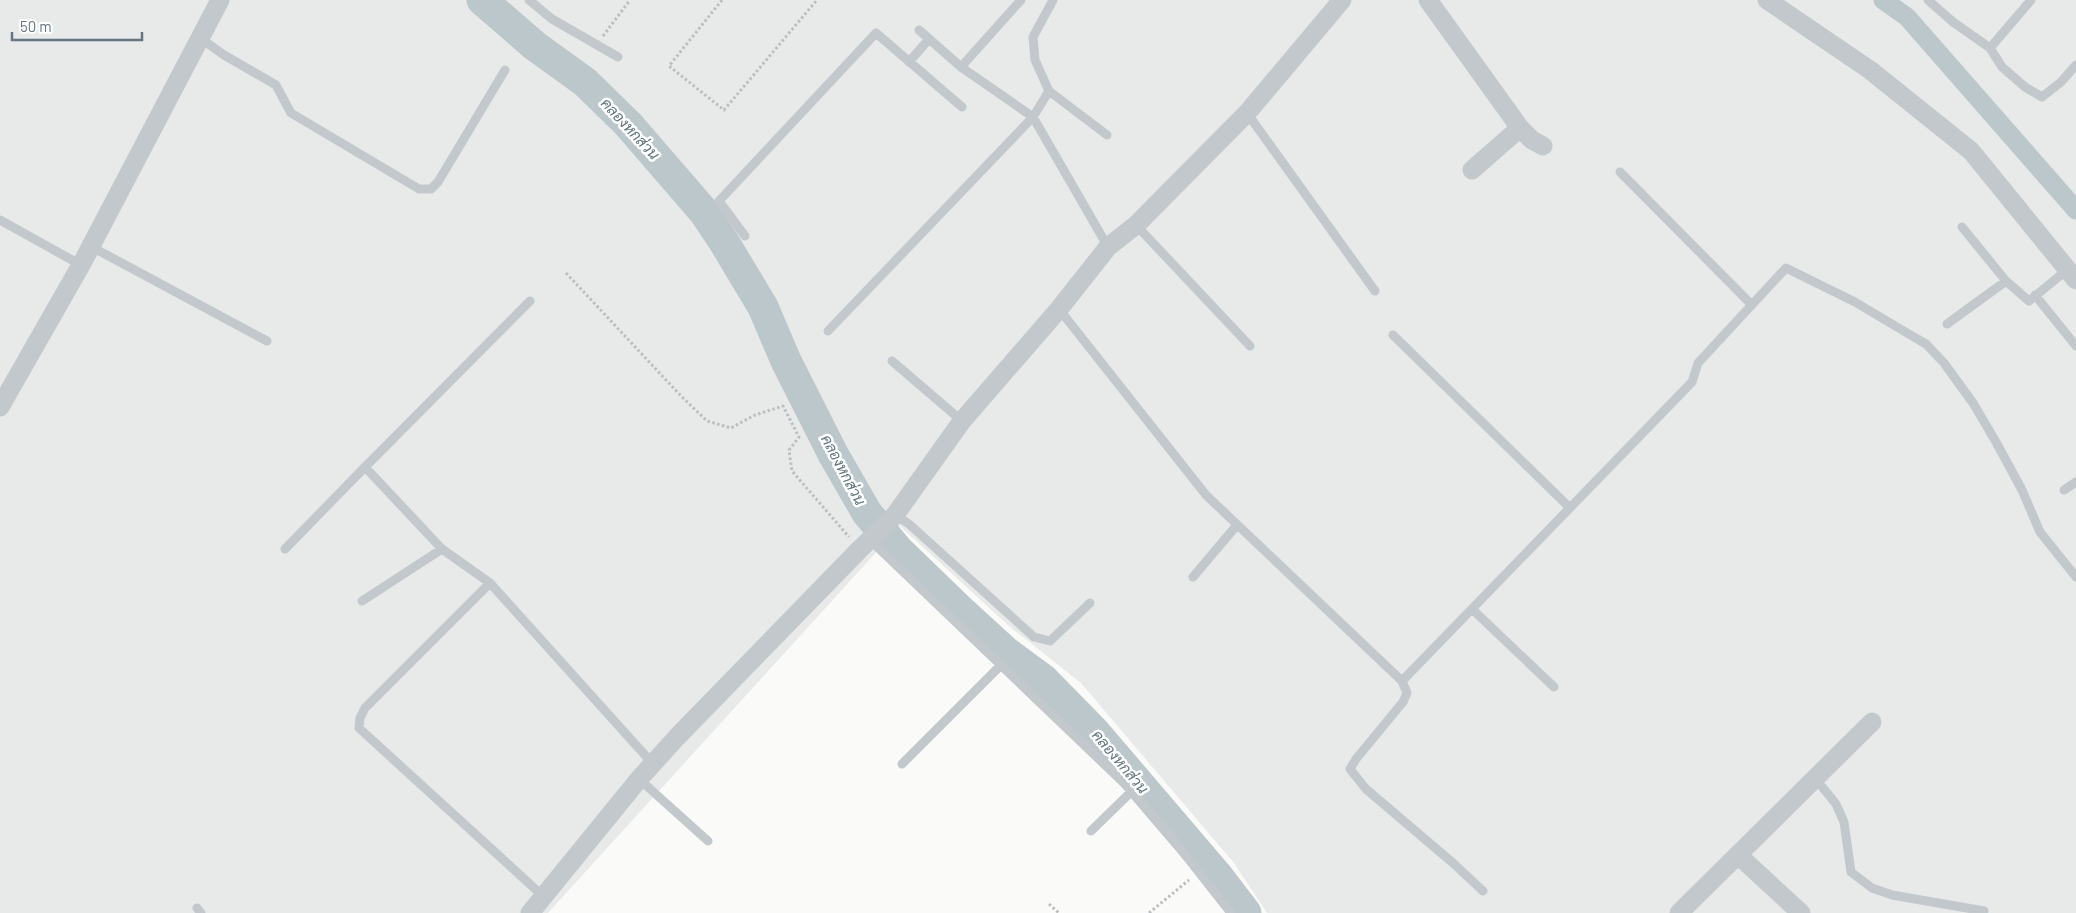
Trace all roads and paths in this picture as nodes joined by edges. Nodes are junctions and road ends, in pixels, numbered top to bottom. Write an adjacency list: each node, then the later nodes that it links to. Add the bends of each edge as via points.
1 (220, 0): 14 (street)
2 (529, 0): 16 (lane, via 552,19)
3 (630, 0): 16 (path)
4 (722, 0): 5 (path, via 669,66 724,110)
5 (817, 0)
6 (1021, 0): 21 (lane)
7 (1053, 0): 23 (lane, via 1033,37 1035,60)
8 (1342, 0): 25 (street)
9 (1428, 0): 27 (street)
10 (1767, 0): 40 (street, via 1870,70 1971,151)
11 (1928, 0): 17 (lane)
12 (2031, 0): 17 (lane)
13 (919, 30): 15 (lane)
14 (200, 38): 22 (lane, via 276,85 291,113 419,189 431,189 438,182); 36 (street)
15 (929, 39): 19 (lane); 21 (lane)
16 (597, 45): 18 (lane)
17 (1990, 48): 20 (lane, via 2002,67 2025,87 2042,96)
18 (618, 57)
19 (909, 62): 24 (lane); 35 (lane, via 876,33 869,40 719,201)
20 (2076, 65)
21 (961, 68): 26 (lane)
22 (506, 70)
23 (1049, 92): 26 (lane); 28 (lane)
24 (962, 107)
25 (1247, 113): 33 (street); 42 (lane)
26 (1033, 117): 37 (lane); 48 (lane)
27 (1520, 128): 29 (street); 30 (street)
28 (1107, 135)
29 (1543, 146)
30 (1472, 170)
31 (1620, 172): 45 (lane)
32 (0, 220): 38 (lane)
33 (1136, 225): 37 (street); 51 (lane)
34 (1962, 227): 41 (lane)
35 (745, 236)
36 (90, 246): 38 (street); 50 (lane)
37 (1108, 247): 46 (street)
38 (81, 265): 54 (street)
39 (566, 273): 62 (path, via 707,421 731,428 783,406 799,437 788,450 792,471)
40 (2071, 275): 43 (lane)
41 (2006, 281): 43 (lane, via 2028,301); 47 (lane)
42 (1375, 291)
43 (2035, 296): 52 (lane)
44 (530, 301): 56 (lane)
45 (1752, 306): 59 (lane, via 1698,363 1692,382); 66 (lane, via 1786,268 1855,302 1926,344 1973,403 2022,490 2040,532)
46 (1059, 309): 55 (street); 61 (lane, via 1206,495)
47 (1947, 324)
48 (828, 332)
49 (1393, 335): 59 (lane)
50 (267, 341)
51 (1250, 346)
52 (2076, 346)
53 (892, 361): 55 (lane)
54 (0, 407)
55 (962, 421): 60 (street)
56 (365, 467): 63 (lane); 64 (lane)
57 (2076, 482): 58 (lane)
58 (2064, 490)
59 (1569, 507): 70 (lane)
60 (895, 515): 62 (street); 69 (lane, via 923,536 1034,637 1050,641)
61 (1237, 525): 65 (lane); 72 (lane)
62 (868, 541): 71 (lane); 75 (street)
63 (285, 549)
64 (442, 549): 67 (lane); 68 (lane)
65 (1193, 577)
66 (2076, 577)
67 (490, 583): 75 (lane); 85 (lane, via 365,708 359,728)
68 (362, 601)
69 (1090, 603)
70 (1472, 609): 72 (lane); 73 (lane)
71 (1001, 666): 76 (lane); 79 (lane)
72 (1402, 681): 84 (lane, via 1407,693 1403,702 1350,769 1370,794)
73 (1554, 687)
74 (1872, 722): 77 (street)
75 (653, 764): 78 (street)
76 (902, 764)
77 (1815, 778): 82 (street); 87 (lane, via 1836,804 1844,822 1851,872 1872,888 1892,895)
78 (639, 779): 81 (lane); 85 (street)
79 (1132, 791): 80 (lane); 83 (lane)
80 (1091, 831)
81 (708, 842)
82 (1738, 855): 92 (street); 93 (street)
83 (1199, 872): 90 (path); 91 (lane)
84 (1483, 892)
85 (544, 897): 88 (street)
86 (1049, 904): 89 (path)
87 (1984, 911)
88 (530, 913)
89 (1059, 913)
90 (1149, 913)
91 (1231, 913)
92 (1679, 913)
93 (1800, 913)

